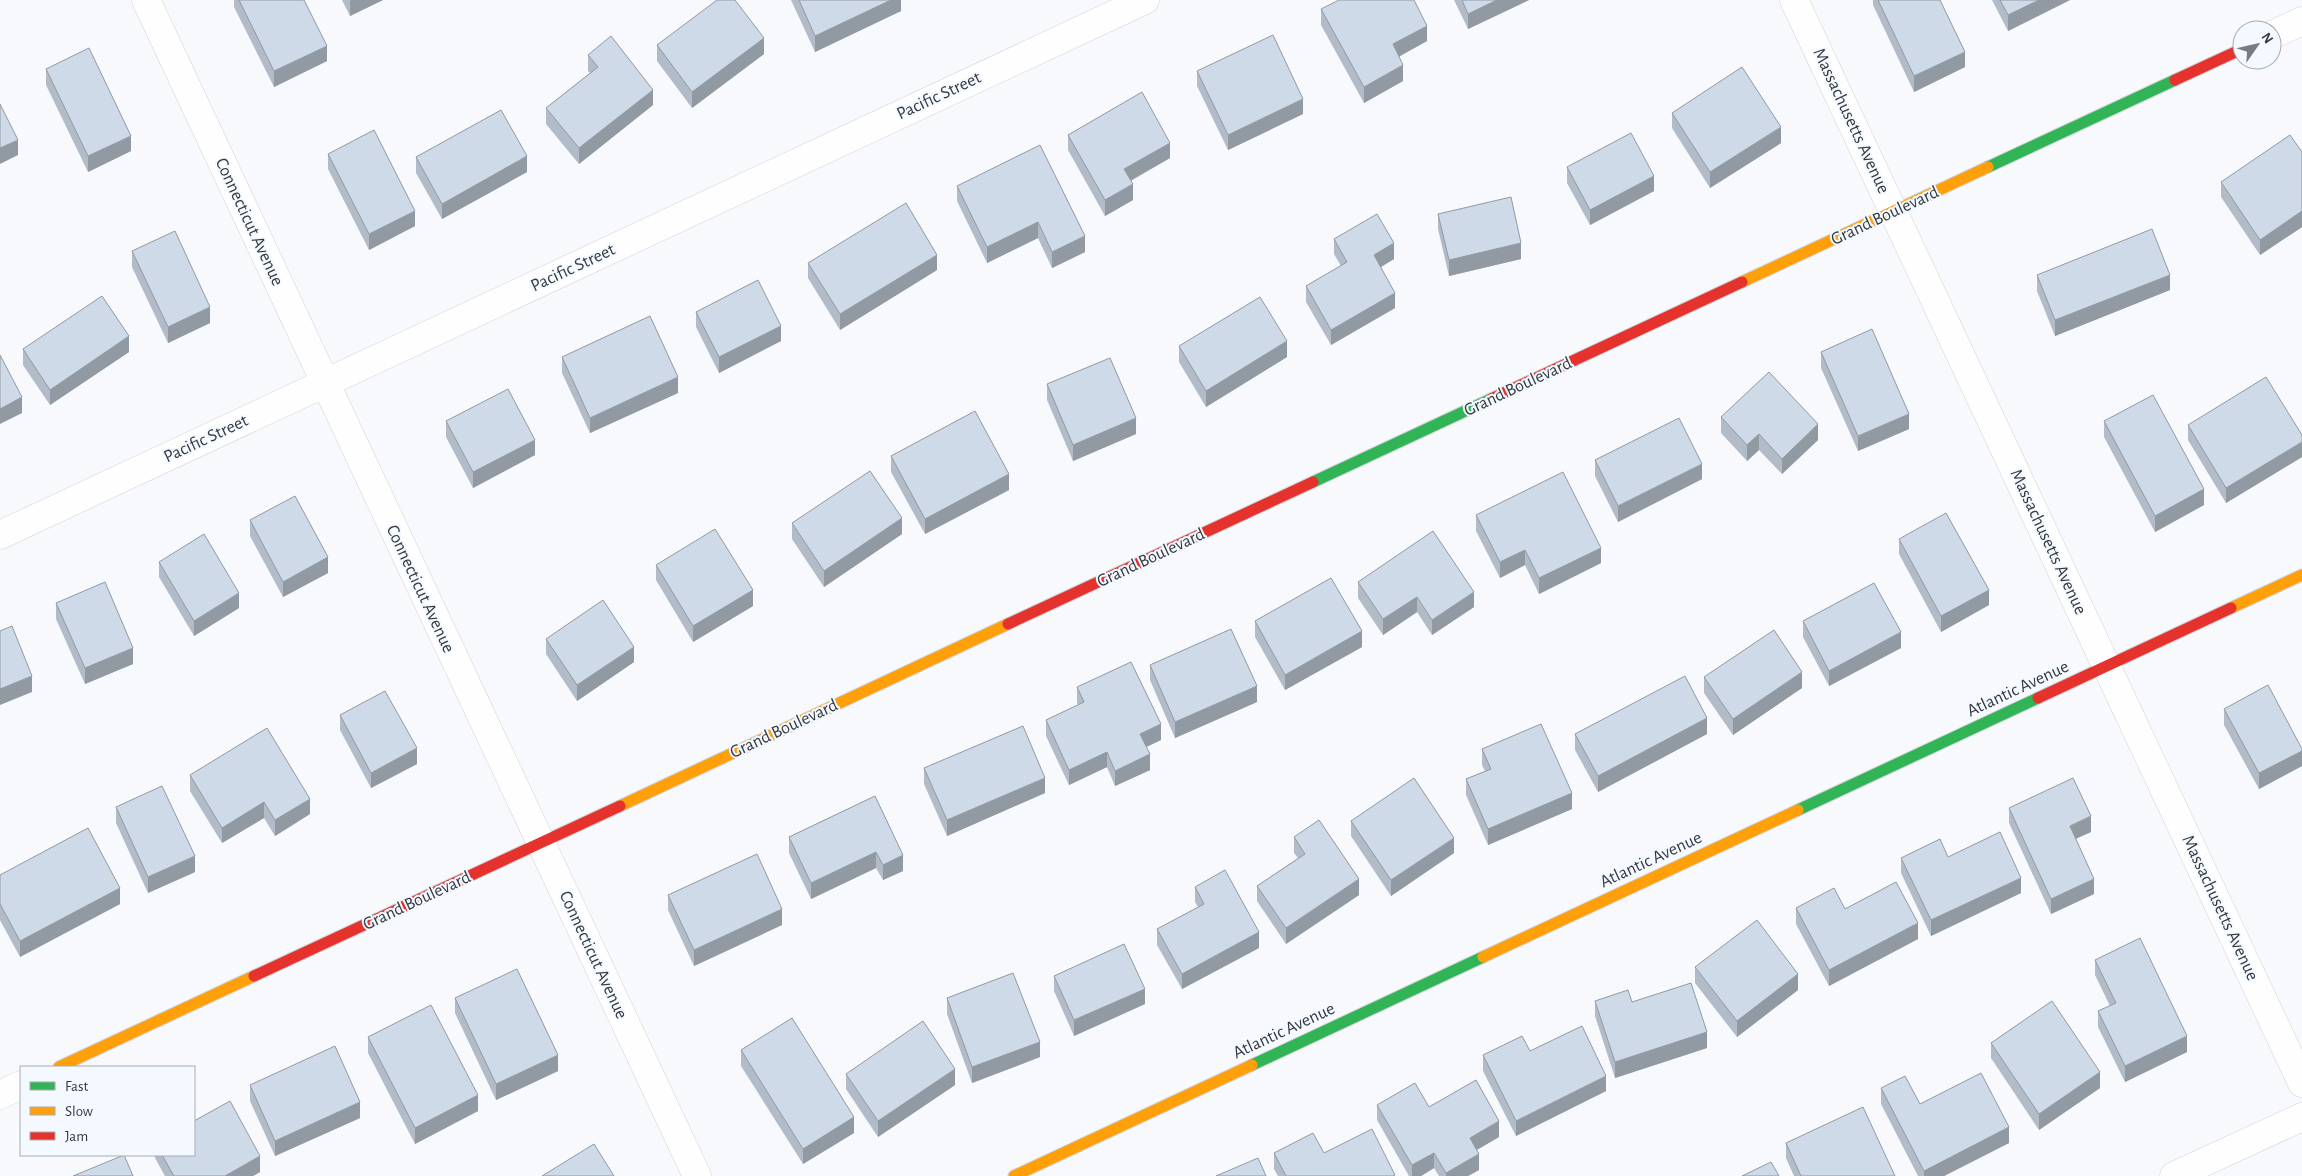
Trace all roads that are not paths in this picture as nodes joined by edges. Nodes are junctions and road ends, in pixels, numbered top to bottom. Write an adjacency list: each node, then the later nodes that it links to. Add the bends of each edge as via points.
1 (146, 0): 8 (street, Connecticut Avenue)
2 (1145, 0): 8 (street, Pacific Street)
3 (1794, 0): 7 (street, Massachusetts Avenue)
4 (2302, 21): 5 (street)
5 (2282, 30)
6 (2232, 54): 7 (street, Grand Boulevard)
7 (1894, 212): 11 (street, Massachusetts Avenue); 12 (street, Grand Boulevard)
8 (324, 384): 9 (street, Pacific Street); 12 (street, Connecticut Avenue)
9 (0, 536)
10 (2302, 575): 11 (street, Atlantic Avenue)
11 (2106, 666): 14 (street, Massachusetts Avenue); 19 (street, Atlantic Avenue)
12 (540, 843): 13 (street, Grand Boulevard); 18 (street, Connecticut Avenue)
13 (62, 1066)
14 (2302, 1084)
15 (20, 1085): 16 (street)
16 (0, 1095)
17 (2302, 1117): 20 (street)
18 (697, 1176)
19 (1014, 1176)
20 (2174, 1176)

